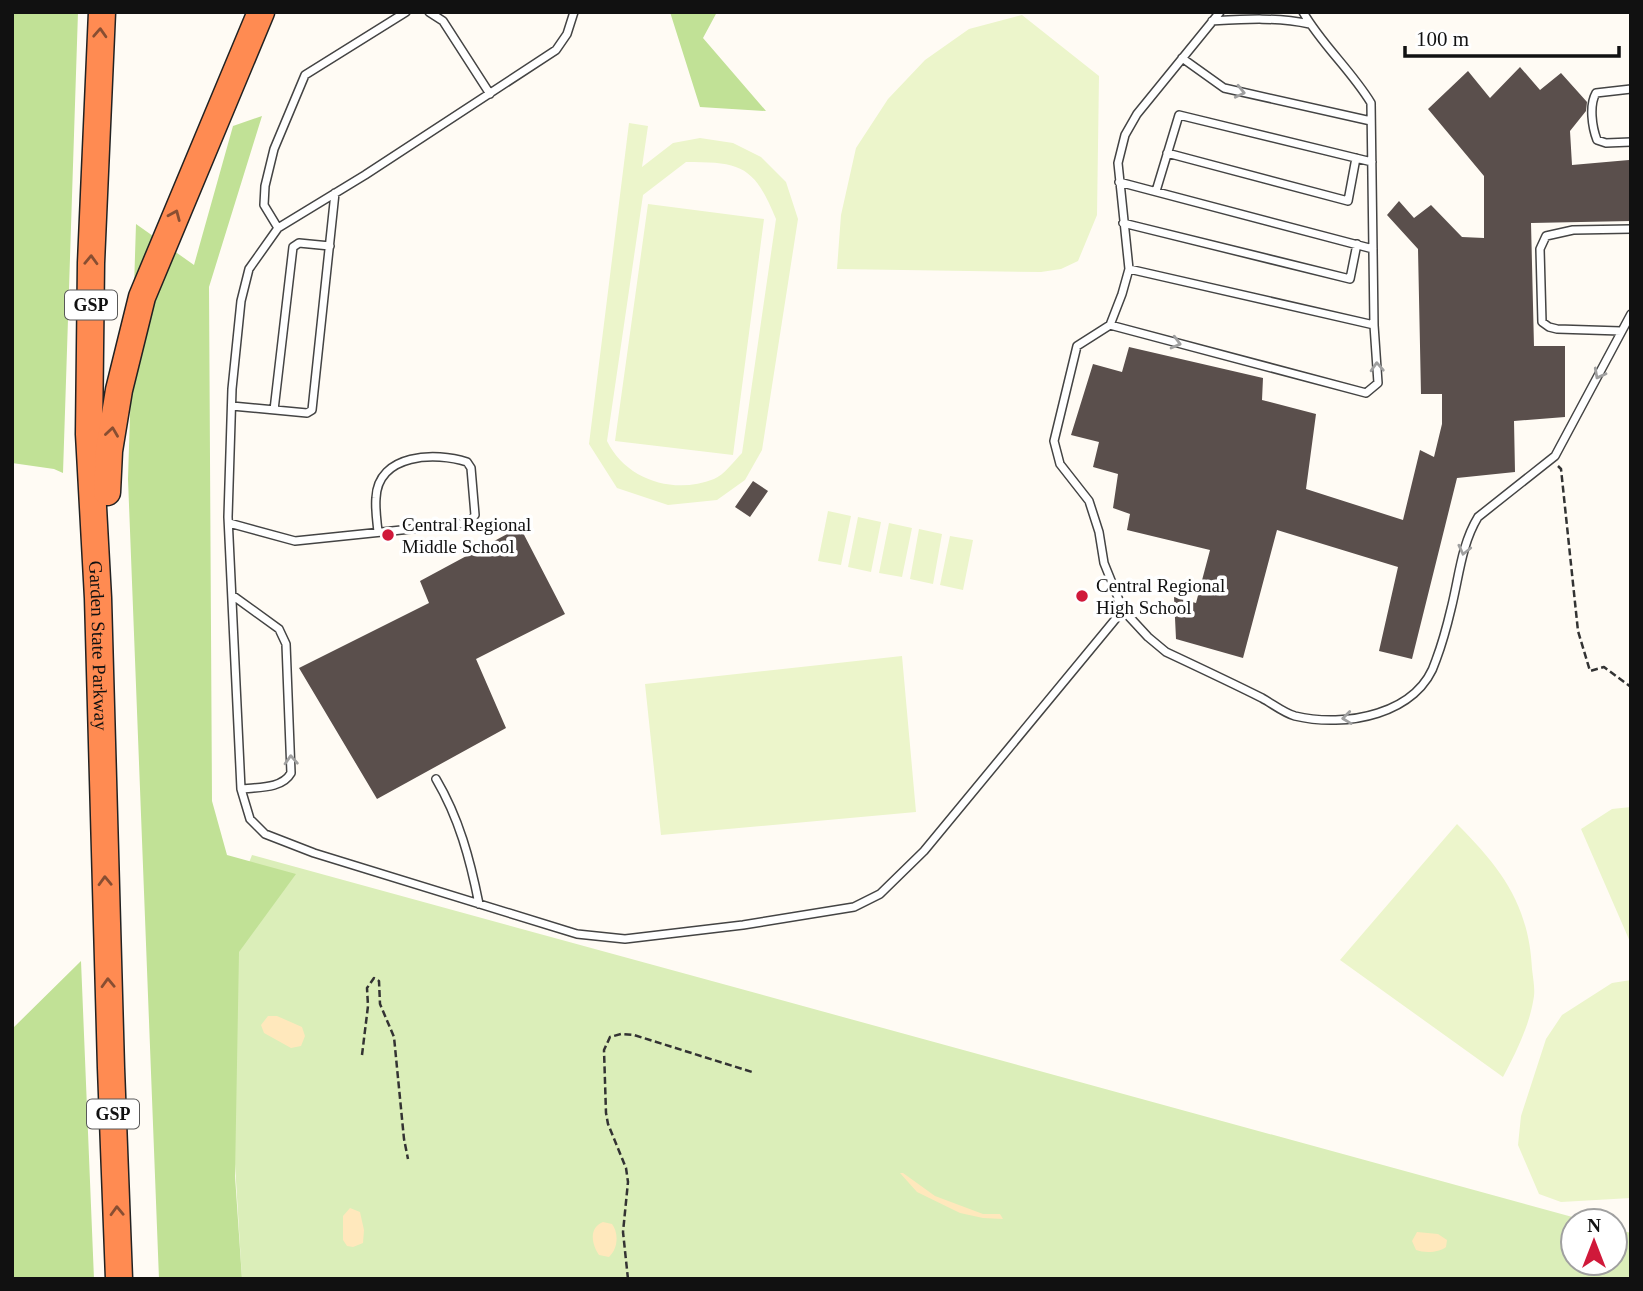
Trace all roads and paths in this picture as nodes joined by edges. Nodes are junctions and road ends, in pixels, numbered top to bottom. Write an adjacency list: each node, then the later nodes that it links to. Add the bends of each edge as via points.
1 (102, 12): 38 (highway, Garden State Parkway / GSP, one-way to 1, via 89,433)
2 (261, 12): 38 (highway, one-way to 2, via 112,432 139,309)
3 (406, 12): 22 (lane, via 304,75 274,149 265,186 264,205)
4 (429, 12): 12 (lane, via 443,21)
5 (574, 12): 12 (lane, via 556,50)
6 (1220, 12): 8 (lane)
7 (1303, 12): 9 (lane)
8 (1211, 21): 9 (lane, via 1282,18); 10 (lane)
9 (1310, 24): 13 (lane, via 1363,90 1371,103)
10 (1182, 58): 13 (lane, one-way to 13, via 1224,88); 18 (lane, via 1125,135)
11 (1631, 89): 14 (lane, via 1595,93 1593,98 1597,140)
12 (490, 94): 20 (lane)
13 (1371, 121): 17 (lane)
14 (1631, 142)
15 (1167, 153): 16 (lane, via 1179,115); 16 (lane, via 1348,201); 19 (lane)
16 (1356, 158): 17 (lane)
17 (1372, 162): 26 (lane)
18 (1119, 182): 19 (lane); 21 (lane)
19 (1156, 191): 24 (lane)
20 (335, 193): 22 (lane); 25 (lane)
21 (1123, 223): 24 (lane, via 1350,279); 27 (lane)
22 (278, 228): 32 (lane, via 249,269 241,301)
23 (1631, 229): 31 (lane, via 1573,230 1546,236 1540,249 1542,322 1557,329)
24 (1357, 244): 26 (lane)
25 (330, 246): 33 (lane, via 299,243 293,247); 33 (lane, via 314,407 310,412)
26 (1373, 249): 30 (lane)
27 (1129, 269): 29 (lane); 30 (lane)
28 (1631, 314): 31 (lane)
29 (1110, 325): 30 (lane, one-way to 30, via 1366,393 1378,383); 39 (lane, via 1077,346 1054,441 1060,464 1089,502 1104,563)
30 (1374, 325)
31 (1621, 331): 34 (lane, one-way to 34)
32 (232, 406): 33 (lane); 35 (lane)
33 (274, 410)
34 (1550, 459): 39 (lane, one-way to 39, via 1478,517 1465,543 1451,610 1427,682 1382,712 1332,720 1293,715 1166,652); 40 (path, via 1561,469 1578,631 1590,671 1604,667)
35 (229, 523): 36 (lane, via 295,541); 37 (lane)
36 (378, 532): 36 (lane, via 469,523 475,515 467,462 436,455 393,468 377,489)
37 (232, 595): 42 (lane); 42 (lane, one-way to 37, via 276,785 291,773 286,644 279,629)
38 (98, 598): 47 (highway, Garden State Parkway / GSP, one-way to 38)
39 (1123, 610): 43 (lane, via 924,851 880,894 854,906 743,926 625,939 577,934)
40 (1631, 687)
41 (436, 779): 43 (lane, via 457,820)
42 (241, 789): 43 (lane, via 250,819 265,834)
43 (480, 904)
44 (362, 1055): 46 (path, via 368,988 374,978 379,981 380,1004 394,1037)
45 (752, 1072): 48 (path, via 634,1035 610,1037 604,1050 606,1112 628,1182 623,1232)
46 (408, 1159)
47 (119, 1279)
48 (628, 1279)

